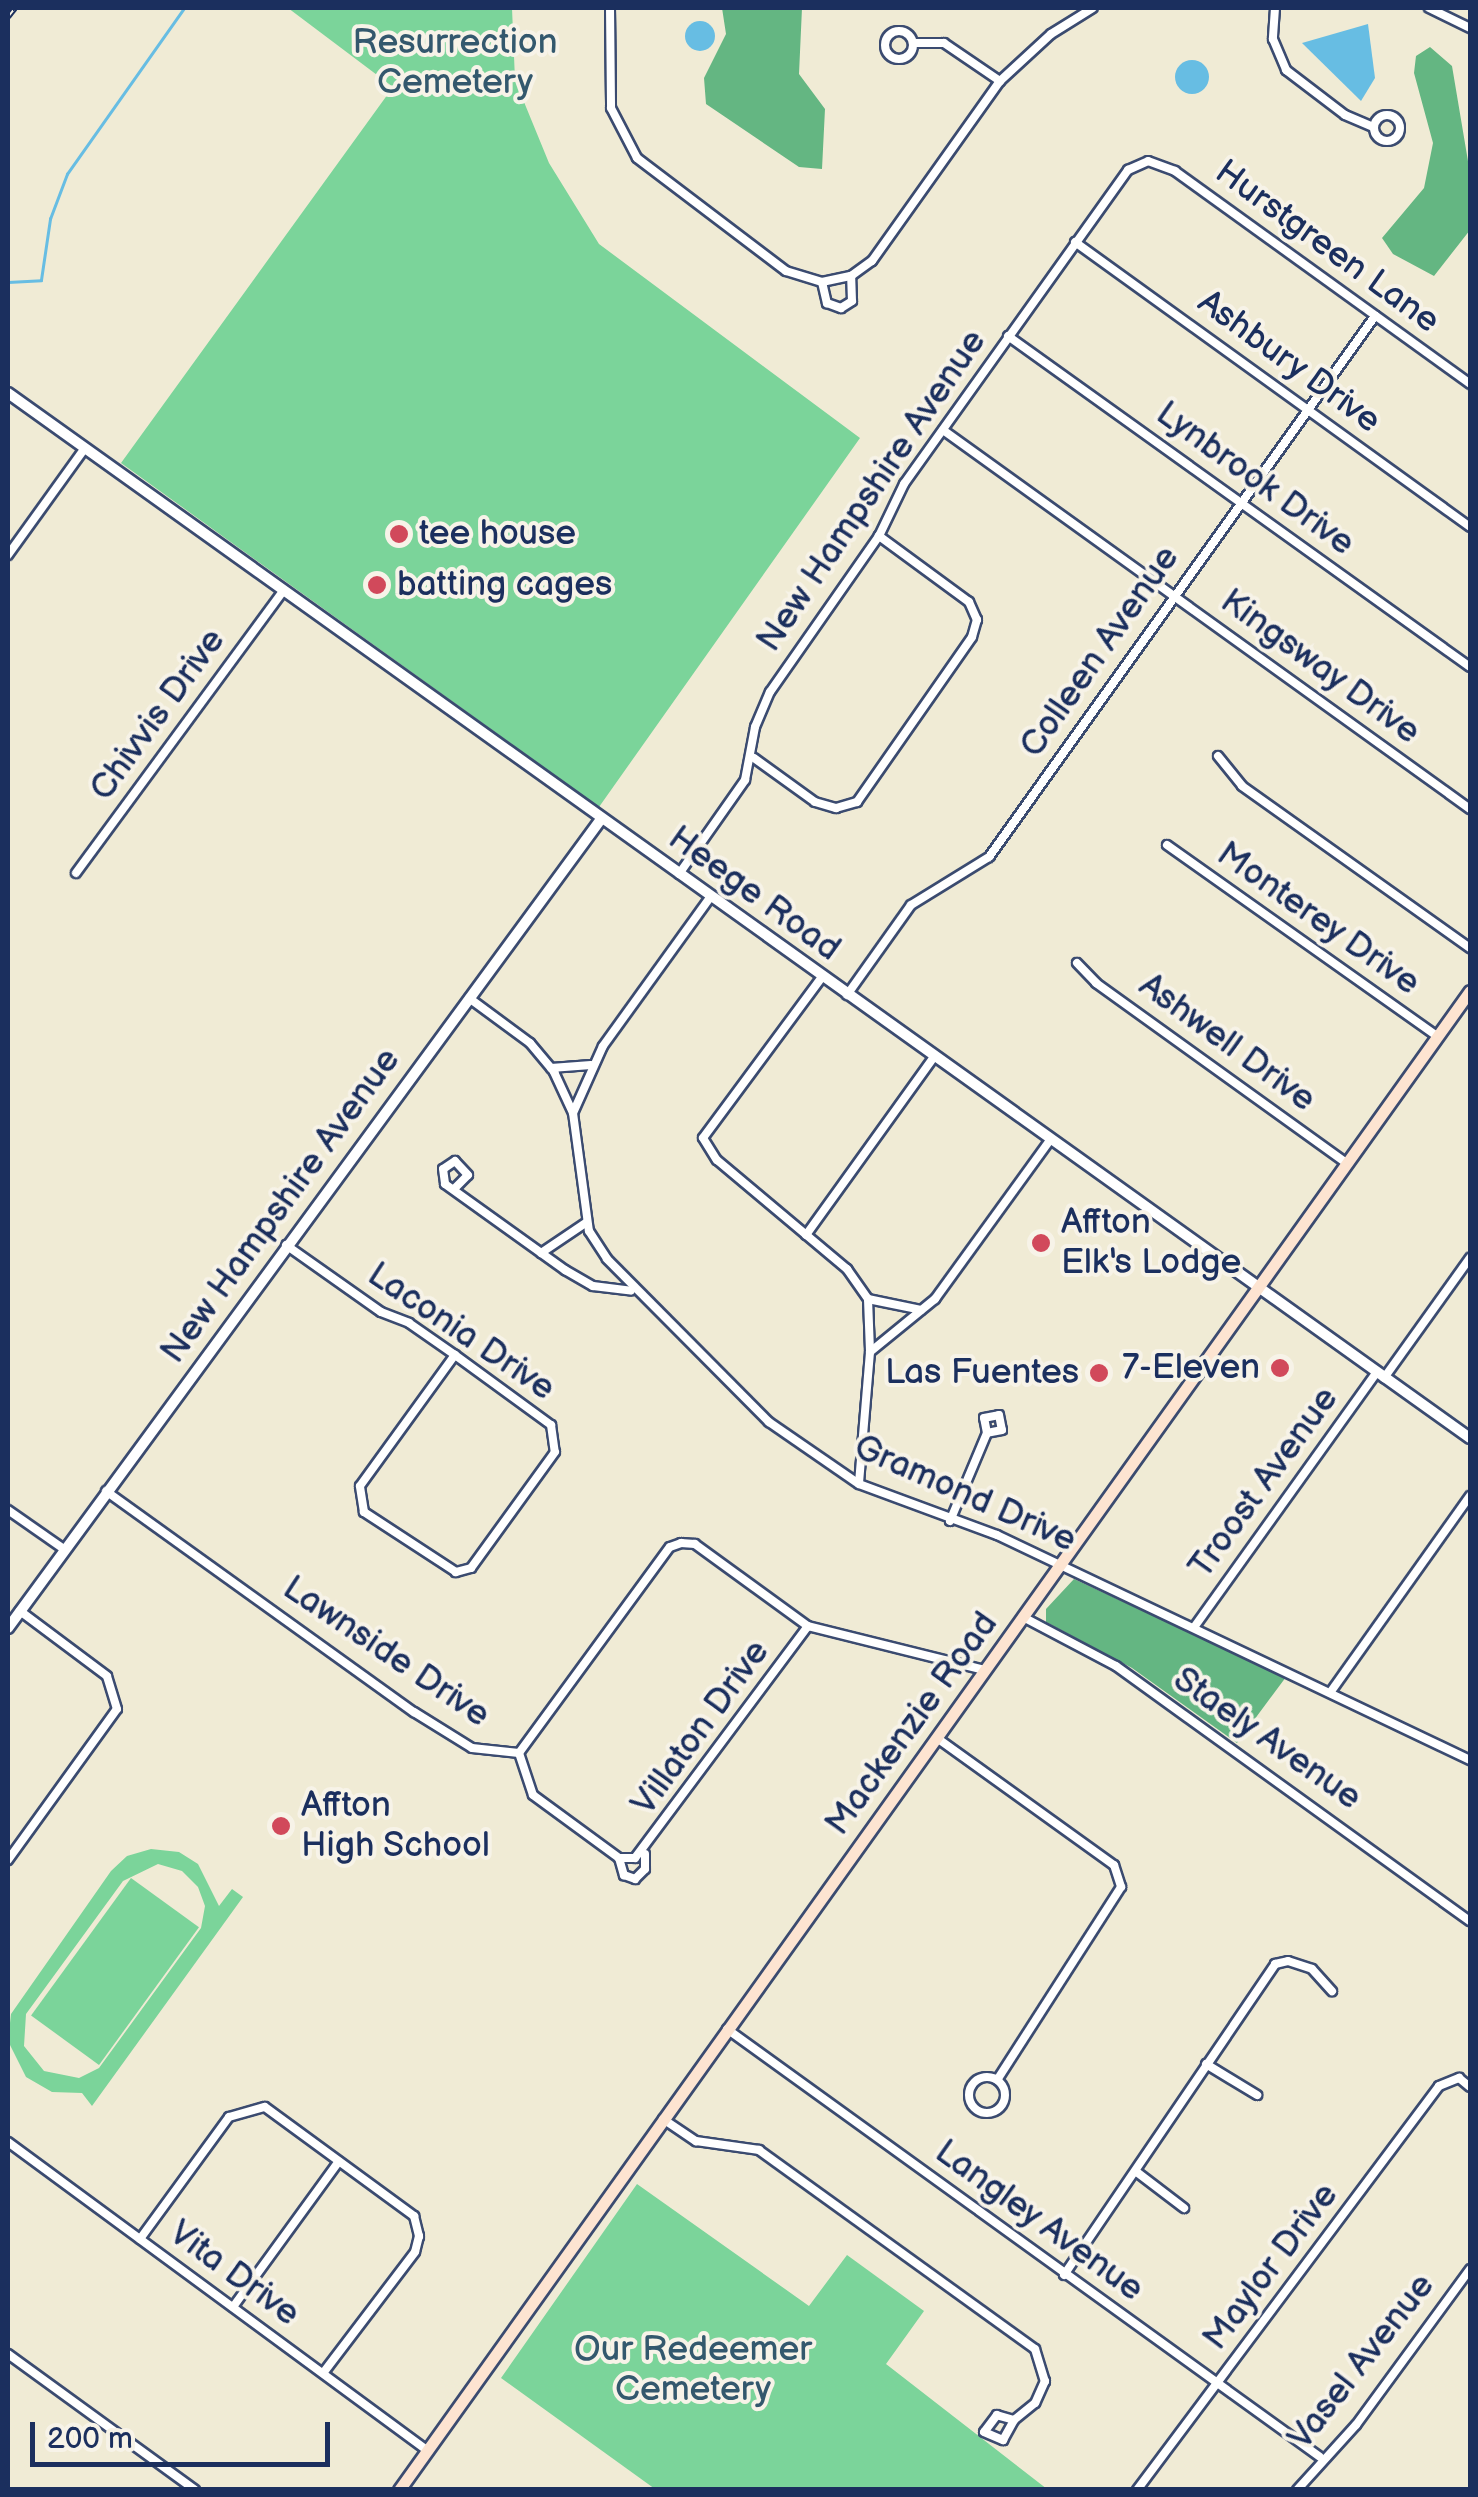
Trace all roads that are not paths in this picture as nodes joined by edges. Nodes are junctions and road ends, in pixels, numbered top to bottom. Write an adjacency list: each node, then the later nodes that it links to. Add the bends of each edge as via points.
1 (610, 8): 12 (street, via 612,108 637,158 786,271)
2 (1092, 8): 7 (street, via 1051,34)
3 (1275, 8): 8 (street, via 1273,40 1286,70 1345,115)
4 (1429, 8): 5 (street)
5 (1470, 28)
6 (912, 43): 7 (street, via 944,43)
7 (1000, 81): 11 (street, via 878,254)
8 (1374, 127)
9 (1148, 160): 10 (street, New Hampshire Avenue, via 1128,170); 13 (street, Hurstgreen Lane, via 1175,171)
10 (1075, 242): 14 (street, New Hampshire Avenue); 17 (street, Ashbury Drive)
11 (850, 276): 12 (street); 12 (street, via 852,301 840,308 827,303)
12 (822, 282)
13 (1375, 316): 15 (street, Hurstgreen Lane); 17 (street, Colleen Avenue)
14 (1008, 336): 18 (street, New Hampshire Avenue); 20 (street, Lynbrook Drive)
15 (1470, 384)
16 (8, 393): 19 (street, Heege Road)
17 (1306, 410): 20 (street, Colleen Avenue); 21 (street, Ashbury Drive)
18 (943, 430): 22 (street, New Hampshire Avenue, via 904,484); 25 (street, Kingsway Drive)
19 (85, 448): 23 (street); 24 (street, Heege Road)
20 (1240, 502): 25 (street, Colleen Avenue); 26 (street, Lynbrook Drive)
21 (1470, 527)
22 (879, 536): 28 (street, New Hampshire Avenue, via 770,692 755,727); 28 (street, via 968,602 977,620 972,637 857,802 836,808 815,802)
23 (8, 554)
24 (284, 590): 30 (street, Heege Road); 32 (street, Chivvis Drive)
25 (1174, 595): 29 (street, Kingsway Drive); 39 (street, Colleen Avenue, via 988,857 911,905)
26 (1470, 667)
27 (1218, 756): 35 (street, via 1242,786)
28 (754, 758): 33 (street, New Hampshire Avenue)
29 (1470, 809)
30 (602, 818): 33 (street, Heege Road); 40 (street, New Hampshire Avenue)
31 (1167, 845): 41 (street, Monterey Drive)
32 (76, 873)
33 (680, 874): 34 (street, Heege Road)
34 (710, 896): 37 (street, Heege Road); 43 (street)
35 (1470, 948)
36 (1077, 963): 47 (street, Ashwell Drive, via 1096,984)
37 (822, 977): 39 (street, Heege Road); 50 (street, via 704,1138 717,1160)
38 (1470, 991): 41 (main road, Mackenzie Road)
39 (847, 995): 42 (street, Heege Road)
40 (469, 998): 44 (street, Gramond Drive, via 530,1044); 51 (street, New Hampshire Avenue)
41 (1438, 1038): 47 (main road, Mackenzie Road)
42 (934, 1058): 46 (street, Heege Road); 50 (street)
43 (595, 1062): 44 (street); 45 (street)
44 (550, 1068): 45 (street, Gramond Drive)
45 (573, 1113): 49 (street, Gramond Drive)
46 (1050, 1140): 54 (street, Heege Road); 57 (street)
47 (1348, 1164): 54 (main road, Mackenzie Road)
48 (455, 1188): 52 (street)
49 (587, 1222): 52 (street); 55 (street, Gramond Drive)
50 (806, 1234): 56 (street)
51 (286, 1245): 59 (street, Laconia Drive); 64 (street, New Hampshire Avenue)
52 (541, 1253): 55 (street, via 593,1286)
53 (1470, 1258): 60 (street, Troost Avenue)
54 (1260, 1288): 60 (street, Heege Road); 69 (main road, Mackenzie Road)
55 (632, 1291): 63 (street, Gramond Drive, via 769,1422)
56 (868, 1299): 57 (street); 58 (street)
57 (922, 1310): 58 (street)
58 (870, 1352): 63 (street)
59 (455, 1355): 59 (street, Laconia Drive, via 556,1435 556,1452 470,1568 456,1572 364,1512 360,1486)
60 (1381, 1375): 62 (street, Heege Road); 73 (street, Troost Avenue)
61 (988, 1433): 67 (street)
62 (1470, 1438)
63 (859, 1484): 67 (street, Gramond Drive)
64 (106, 1491): 68 (street, New Hampshire Avenue); 78 (street, Lawnside Drive, via 414,1712 472,1748)
65 (1470, 1496): 76 (street)
66 (8, 1510): 68 (street)
67 (950, 1521): 69 (street, Gramond Drive, via 997,1535)
68 (64, 1549): 70 (street, New Hampshire Avenue)
69 (1060, 1567): 71 (main road, Mackenzie Road); 73 (street, Gramond Drive)
70 (20, 1611): 74 (street, New Hampshire Avenue); 82 (street, via 107,1676 118,1709)
71 (1023, 1618): 75 (main road, Mackenzie Road); 83 (street, Staely Avenue, via 1116,1666)
72 (808, 1626): 75 (street); 78 (street, via 695,1544 670,1547); 80 (street, Villaton Drive)
73 (1194, 1626): 76 (street, Gramond Drive)
74 (8, 1628)
75 (985, 1670): 77 (main road, Mackenzie Road)
76 (1332, 1690): 79 (street, Gramond Drive)
77 (936, 1738): 85 (main road, Mackenzie Road); 87 (street, via 1114,1865 1121,1886)
78 (518, 1754): 81 (street, Lawnside Drive, via 533,1795)
79 (1469, 1756)
80 (640, 1856): 81 (street); 81 (street, Lawnside Drive, via 645,1869 636,1879 624,1875)
81 (619, 1858)
82 (8, 1860)
83 (1470, 1921)
84 (1332, 1990): 86 (street, via 1312,1969 1275,1964)
85 (726, 2029): 90 (main road, Mackenzie Road); 97 (street, Langley Avenue)
86 (1206, 2064): 89 (street); 93 (street)
87 (997, 2080): 87 (street, via 983,2077 972,2085 969,2099 977,2110 991,2113 1002,2105 1005,2091)
88 (1470, 2087): 101 (street, Maylor Drive, via 1449,2078)
89 (1257, 2095)
90 (662, 2119): 102 (street, via 696,2141 760,2150 1035,2349 1044,2381 1035,2402); 103 (main road, Mackenzie Road)
91 (8, 2142): 95 (street, Vita Drive)
92 (339, 2161): 95 (street, via 265,2107 229,2118); 98 (street); 100 (street, via 414,2216 416,2252)
93 (1138, 2173): 94 (street); 97 (street)
94 (1184, 2208)
95 (140, 2239): 98 (street, Vita Drive)
96 (1470, 2268): 104 (street, Vasel Avenue, via 1356,2424)
97 (1064, 2275): 101 (street, Langley Avenue)
98 (233, 2307): 100 (street, Vita Drive)
99 (8, 2354): 105 (street)
100 (324, 2372): 103 (street, Vita Drive)
101 (1218, 2383): 104 (street, Langley Avenue); 107 (street, Maylor Drive)
102 (1014, 2420)
103 (428, 2451): 106 (main road, Mackenzie Road)
104 (1320, 2458): 108 (street, Vasel Avenue)
105 (195, 2490)
106 (400, 2490)
107 (1138, 2490)
108 (1297, 2490)

